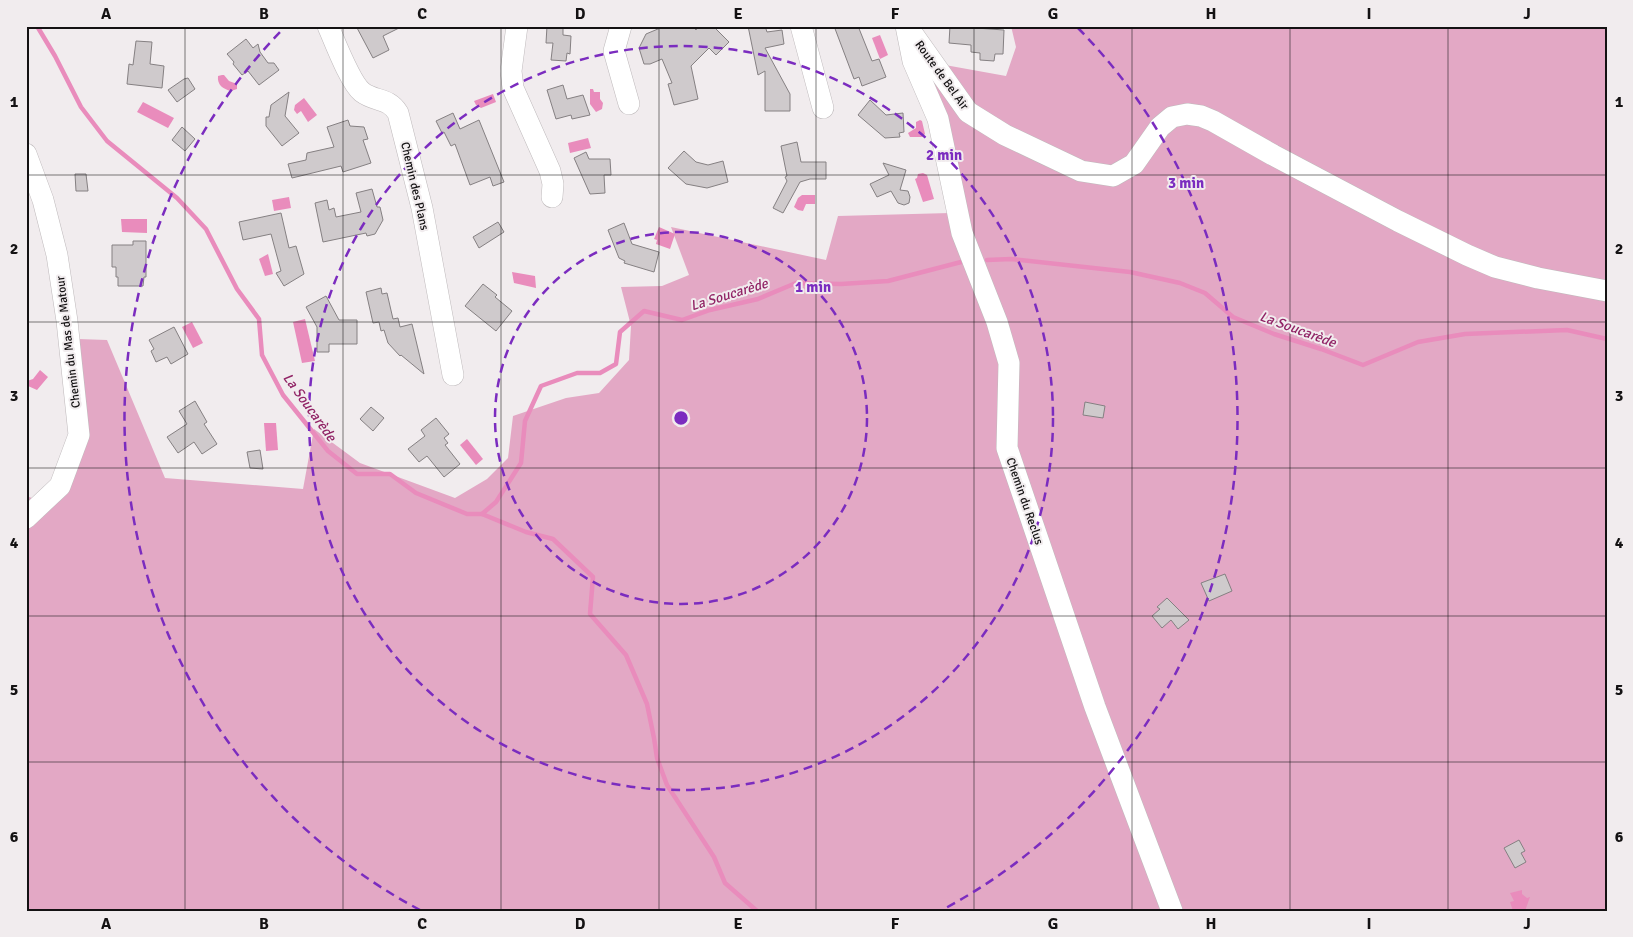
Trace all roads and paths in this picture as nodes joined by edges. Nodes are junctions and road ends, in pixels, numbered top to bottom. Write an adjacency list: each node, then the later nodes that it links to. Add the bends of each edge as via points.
1 (328, 26): 11 (street, Chemin des Plans, via 354,85 364,93 393,104 398,113 422,208)
2 (517, 26): 9 (street, via 511,71 513,88 550,171)
3 (620, 26): 6 (street, via 614,51)
4 (801, 26): 7 (street)
5 (907, 26): 10 (street, Route de Bel Air, via 968,112 1005,135 1081,170 1112,176 1134,164 1160,127 1172,117 1201,116 1467,254 1538,278); 13 (street, Chemin du Reclus, via 913,61 938,119 962,233 997,322 1009,363 1007,448 1092,698)
6 (628, 104)
7 (823, 108)
8 (26, 154): 12 (street, Chemin du Mas de Matour, via 43,200 57,256 79,435 60,486)
9 (552, 197)
10 (1607, 291)
11 (453, 376)
12 (26, 518)
13 (1172, 911)

